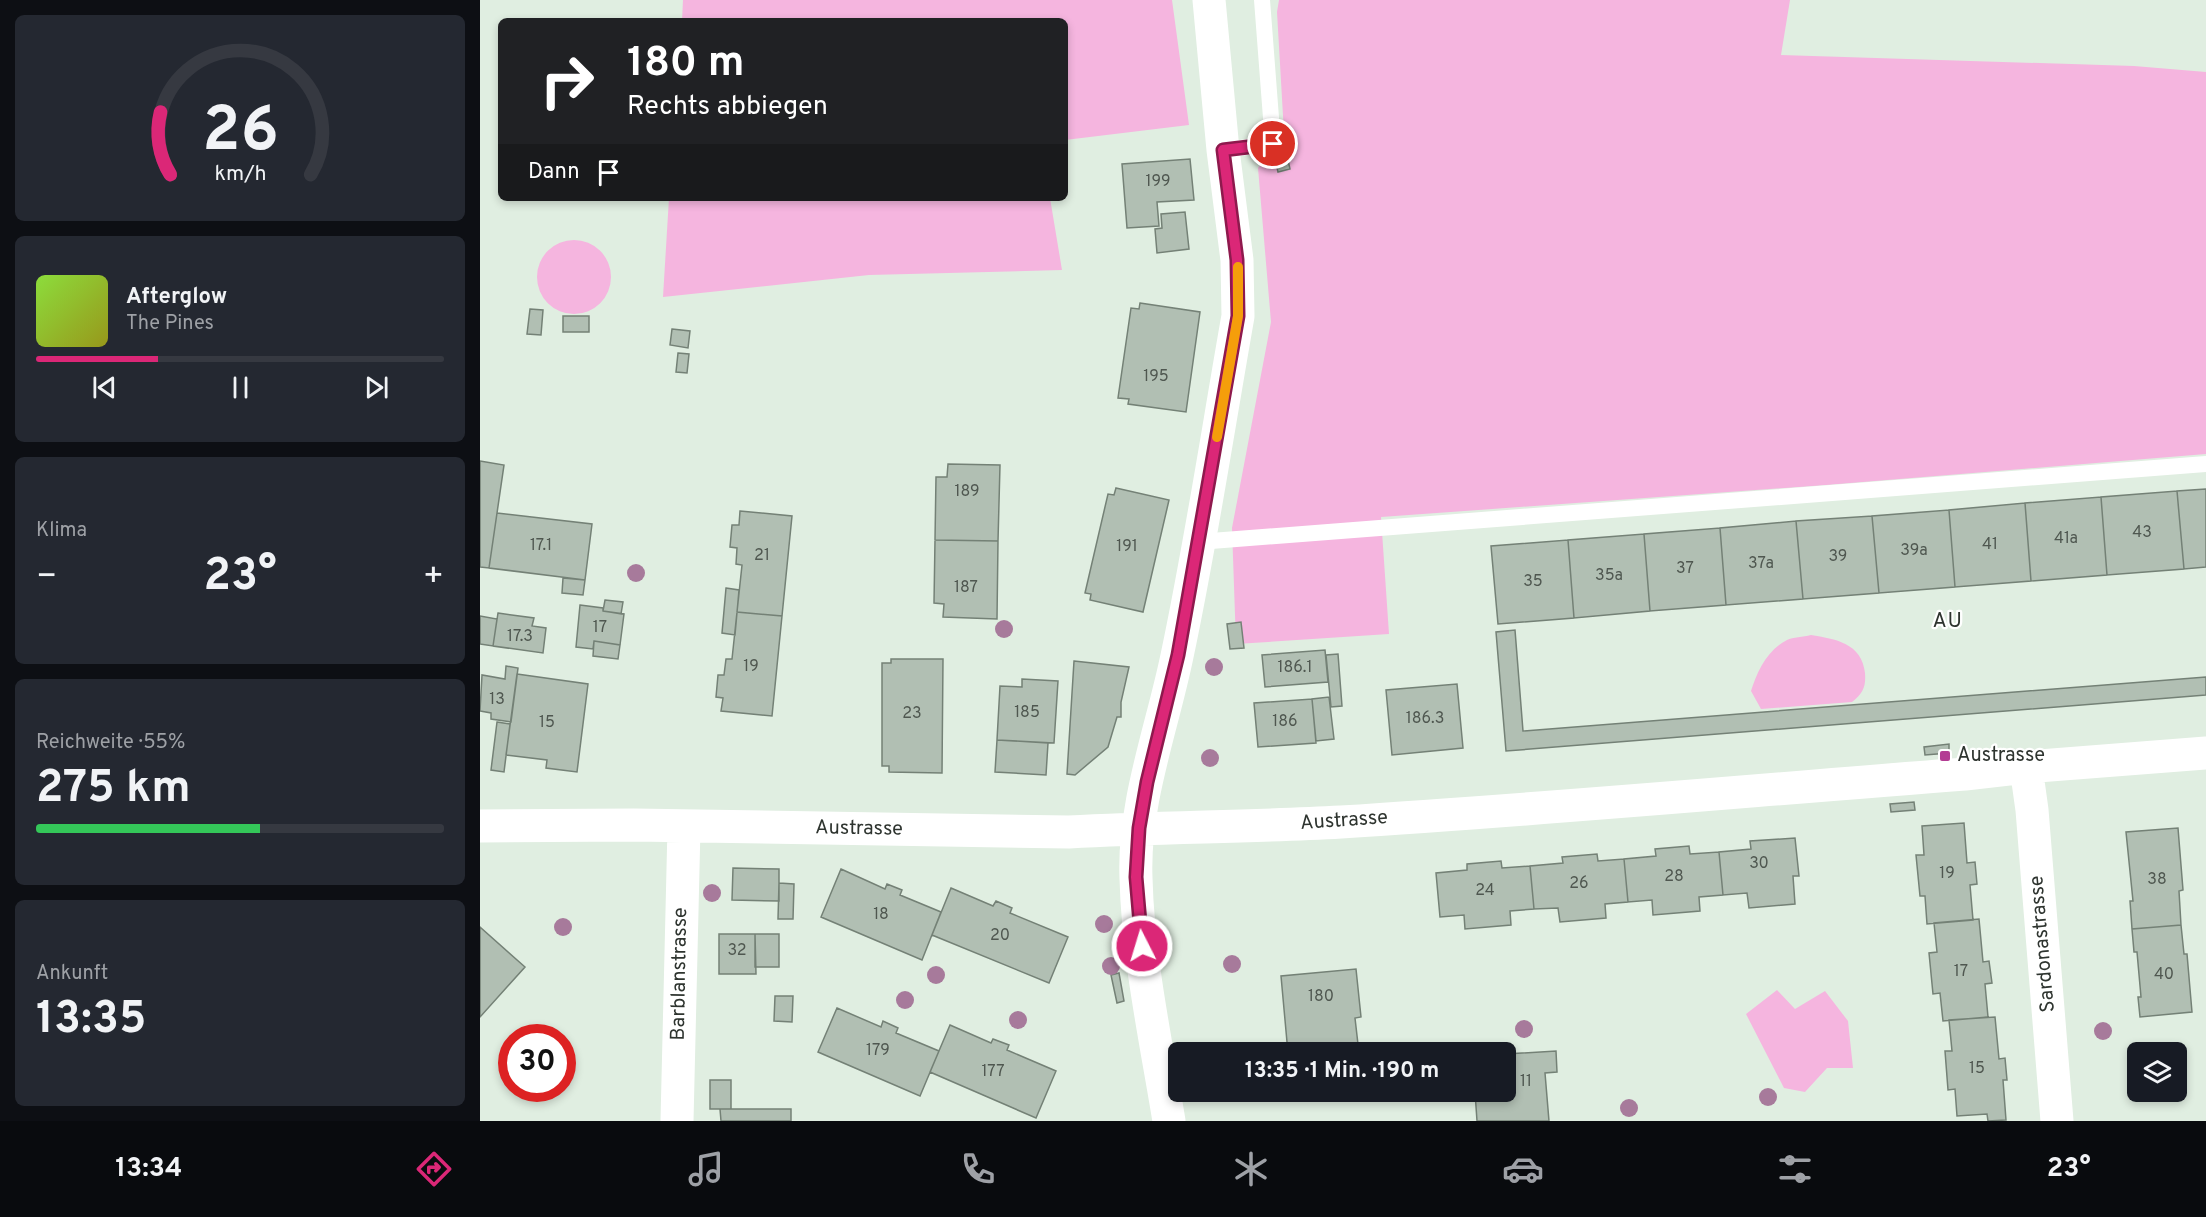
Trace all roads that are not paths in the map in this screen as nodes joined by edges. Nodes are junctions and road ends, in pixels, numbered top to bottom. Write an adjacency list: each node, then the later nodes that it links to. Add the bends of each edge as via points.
1 (1209, 0): 3 (street)
2 (1262, 0): 3 (lane, via 1273,144)
3 (1223, 150): 5 (street, via 1237,260 1238,316)
4 (2206, 464): 5 (lane)
5 (1198, 542): 10 (street, via 1178,655)
6 (2206, 753): 7 (street, Austrasse)
7 (2026, 767): 10 (street, Austrasse, via 1341,822); 13 (street, Sardonastrasse)
8 (480, 826): 9 (street, Austrasse)
9 (684, 827): 10 (street, Austrasse, via 1057,832); 11 (street, Barblanstrasse)
10 (1139, 828): 12 (street, via 1136,877 1142,952)
11 (677, 1121)
12 (1169, 1121)
13 (2057, 1121)

